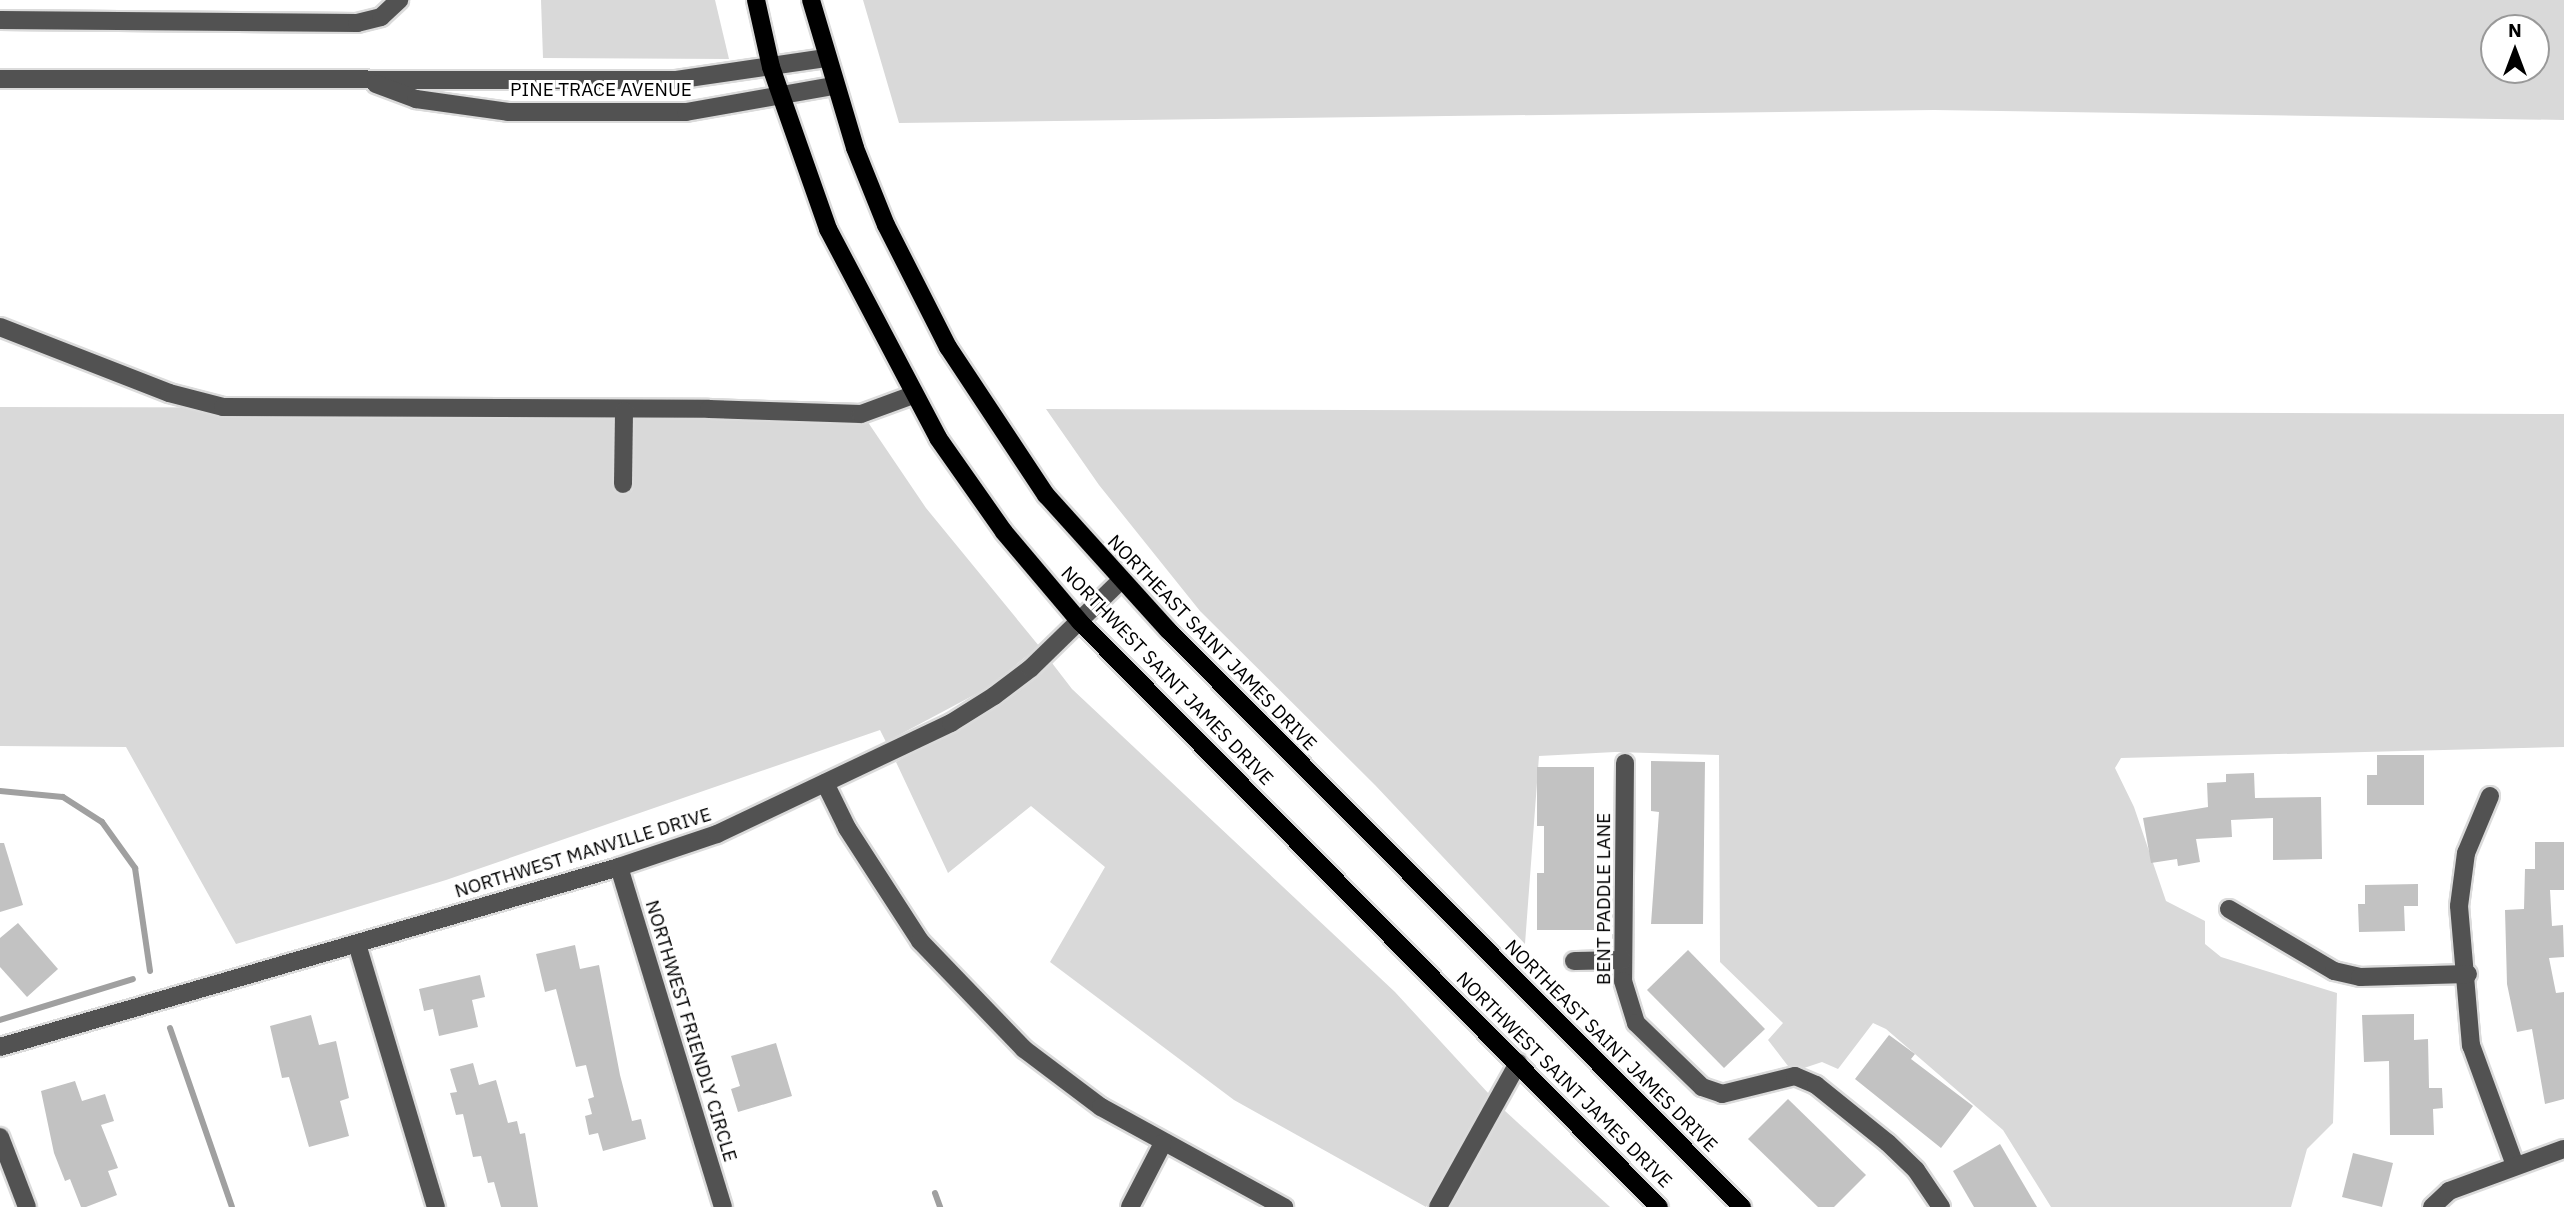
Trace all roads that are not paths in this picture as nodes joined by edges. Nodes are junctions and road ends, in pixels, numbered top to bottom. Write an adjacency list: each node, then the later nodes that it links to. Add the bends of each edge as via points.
1 (399, 0): 4 (street, via 381,17 357,23)
2 (756, 0): 6 (main road, NORTHWEST SAINT JAMES DRIVE)
3 (811, 0): 5 (main road, NORTHEAST SAINT JAMES DRIVE)
4 (0, 20)
5 (825, 58): 6 (street, PINE TRACE AVENUE); 9 (main road, NORTHEAST SAINT JAMES DRIVE)
6 (771, 67): 8 (street, PINE TRACE AVENUE, via 675,80); 10 (main road, NORTHWEST SAINT JAMES DRIVE)
7 (0, 79): 8 (street, PINE TRACE AVENUE)
8 (370, 81): 10 (street, PINE TRACE AVENUE, via 416,99 508,112 686,112)
9 (834, 86): 10 (street, PINE TRACE AVENUE); 15 (main road, NORTHEAST SAINT JAMES DRIVE, via 886,225 948,347 1046,495)
10 (781, 97): 12 (main road, NORTHWEST SAINT JAMES DRIVE, via 828,229)
11 (0, 327): 13 (street, via 169,393 223,407)
12 (913, 395): 13 (street, via 861,414); 16 (main road, NORTHWEST SAINT JAMES DRIVE, via 1004,532)
13 (624, 411): 14 (street)
14 (623, 484)
15 (1120, 581): 16 (street, NORTHWEST MANVILLE DRIVE); 39 (main road, NORTHEAST SAINT JAMES DRIVE)
16 (1080, 622): 18 (street, NORTHWEST MANVILLE DRIVE, via 994,696 951,723); 27 (main road, NORTHWEST SAINT JAMES DRIVE)
17 (1625, 763): 23 (street, BENT PADDLE LANE)
18 (825, 783): 20 (street, NORTHWEST MANVILLE DRIVE, via 717,834); 29 (street, via 847,828 920,942 975,1001 1024,1049 1101,1107)
19 (2490, 796): 25 (street, via 2466,853 2459,906)
20 (619, 867): 22 (street, NORTHWEST MANVILLE DRIVE); 34 (street, NORTHWEST FRIENDLY CIRCLE)
21 (2229, 909): 25 (street, via 2334,971 2360,977)
22 (357, 944): 26 (street, NORTHWEST MANVILLE DRIVE); 33 (street)
23 (1623, 960): 24 (street); 40 (street, BENT PADDLE LANE, via 1627,1000 1636,1023 1702,1087 1722,1094 1795,1076 1816,1085 1916,1170)
24 (1574, 961)
25 (2468, 974): 31 (street, via 2471,1045)
26 (0, 1047)
27 (1518, 1063): 37 (street); 38 (main road, NORTHWEST SAINT JAMES DRIVE)
28 (0, 1137): 32 (street)
29 (1163, 1143): 35 (street); 36 (street)
30 (2564, 1149): 31 (street)
31 (2515, 1165): 41 (street, via 2449,1191)
32 (27, 1207)
33 (436, 1207)
34 (723, 1207)
35 (1130, 1207)
36 (1284, 1207)
37 (1438, 1207)
38 (1660, 1207)
39 (1742, 1207)
40 (1941, 1207)
41 (2432, 1207)

